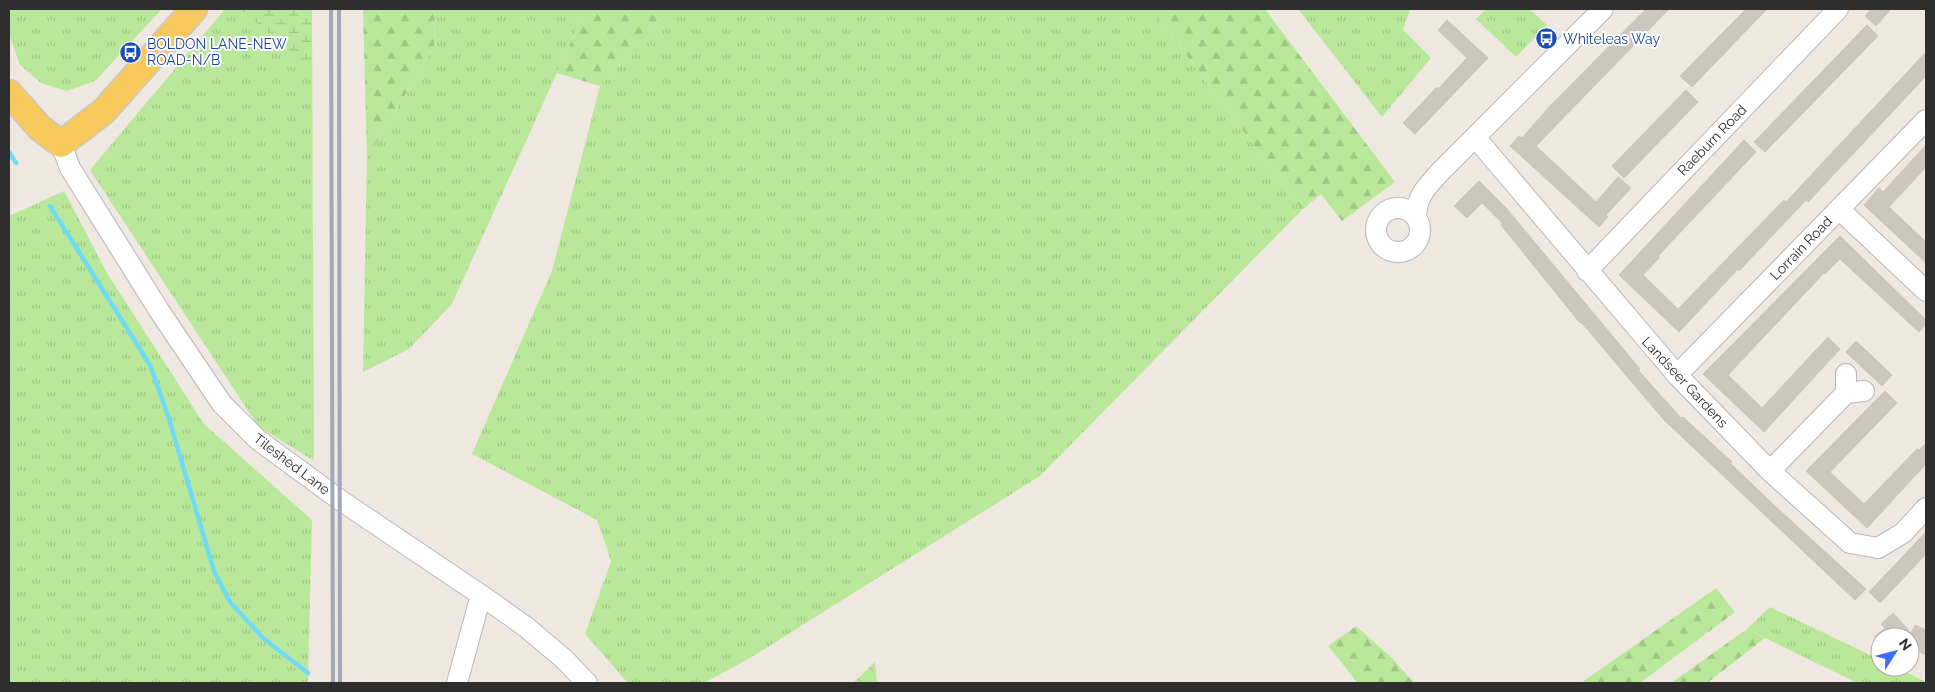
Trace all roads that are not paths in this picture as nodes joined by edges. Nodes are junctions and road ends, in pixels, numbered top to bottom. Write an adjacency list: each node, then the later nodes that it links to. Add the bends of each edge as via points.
1 (194, 9): 7 (main road, via 104,111)
2 (1603, 9): 6 (street)
3 (1838, 9): 12 (street, Raeburn Road)
4 (9, 93): 7 (main road, via 40,128)
5 (1926, 120): 10 (street, Lorrain Road)
6 (1475, 137): 8 (street); 12 (street, Landseer Gardens)
7 (61, 144): 18 (street, Tileshed Lane, via 70,168 222,404 256,439 340,500)
8 (1421, 194): 9 (street); 11 (street)
9 (1397, 208): 11 (street, via 1405,209); 11 (street, via 1384,213 1376,227 1380,242 1392,251 1405,251 1416,243 1420,230)
10 (1840, 209): 13 (street); 14 (street, Lorrain Road)
11 (1416, 217)
12 (1587, 270): 14 (street, Landseer Gardens)
13 (1926, 291)
14 (1676, 375): 16 (street, Landseer Gardens)
15 (1852, 386): 16 (street)
16 (1770, 471): 17 (street, Landseer Gardens, via 1850,543 1878,548 1902,534)
17 (1926, 508)
18 (481, 594): 19 (street); 20 (street, Tileshed Lane, via 564,658)
19 (458, 683)
20 (587, 683)

